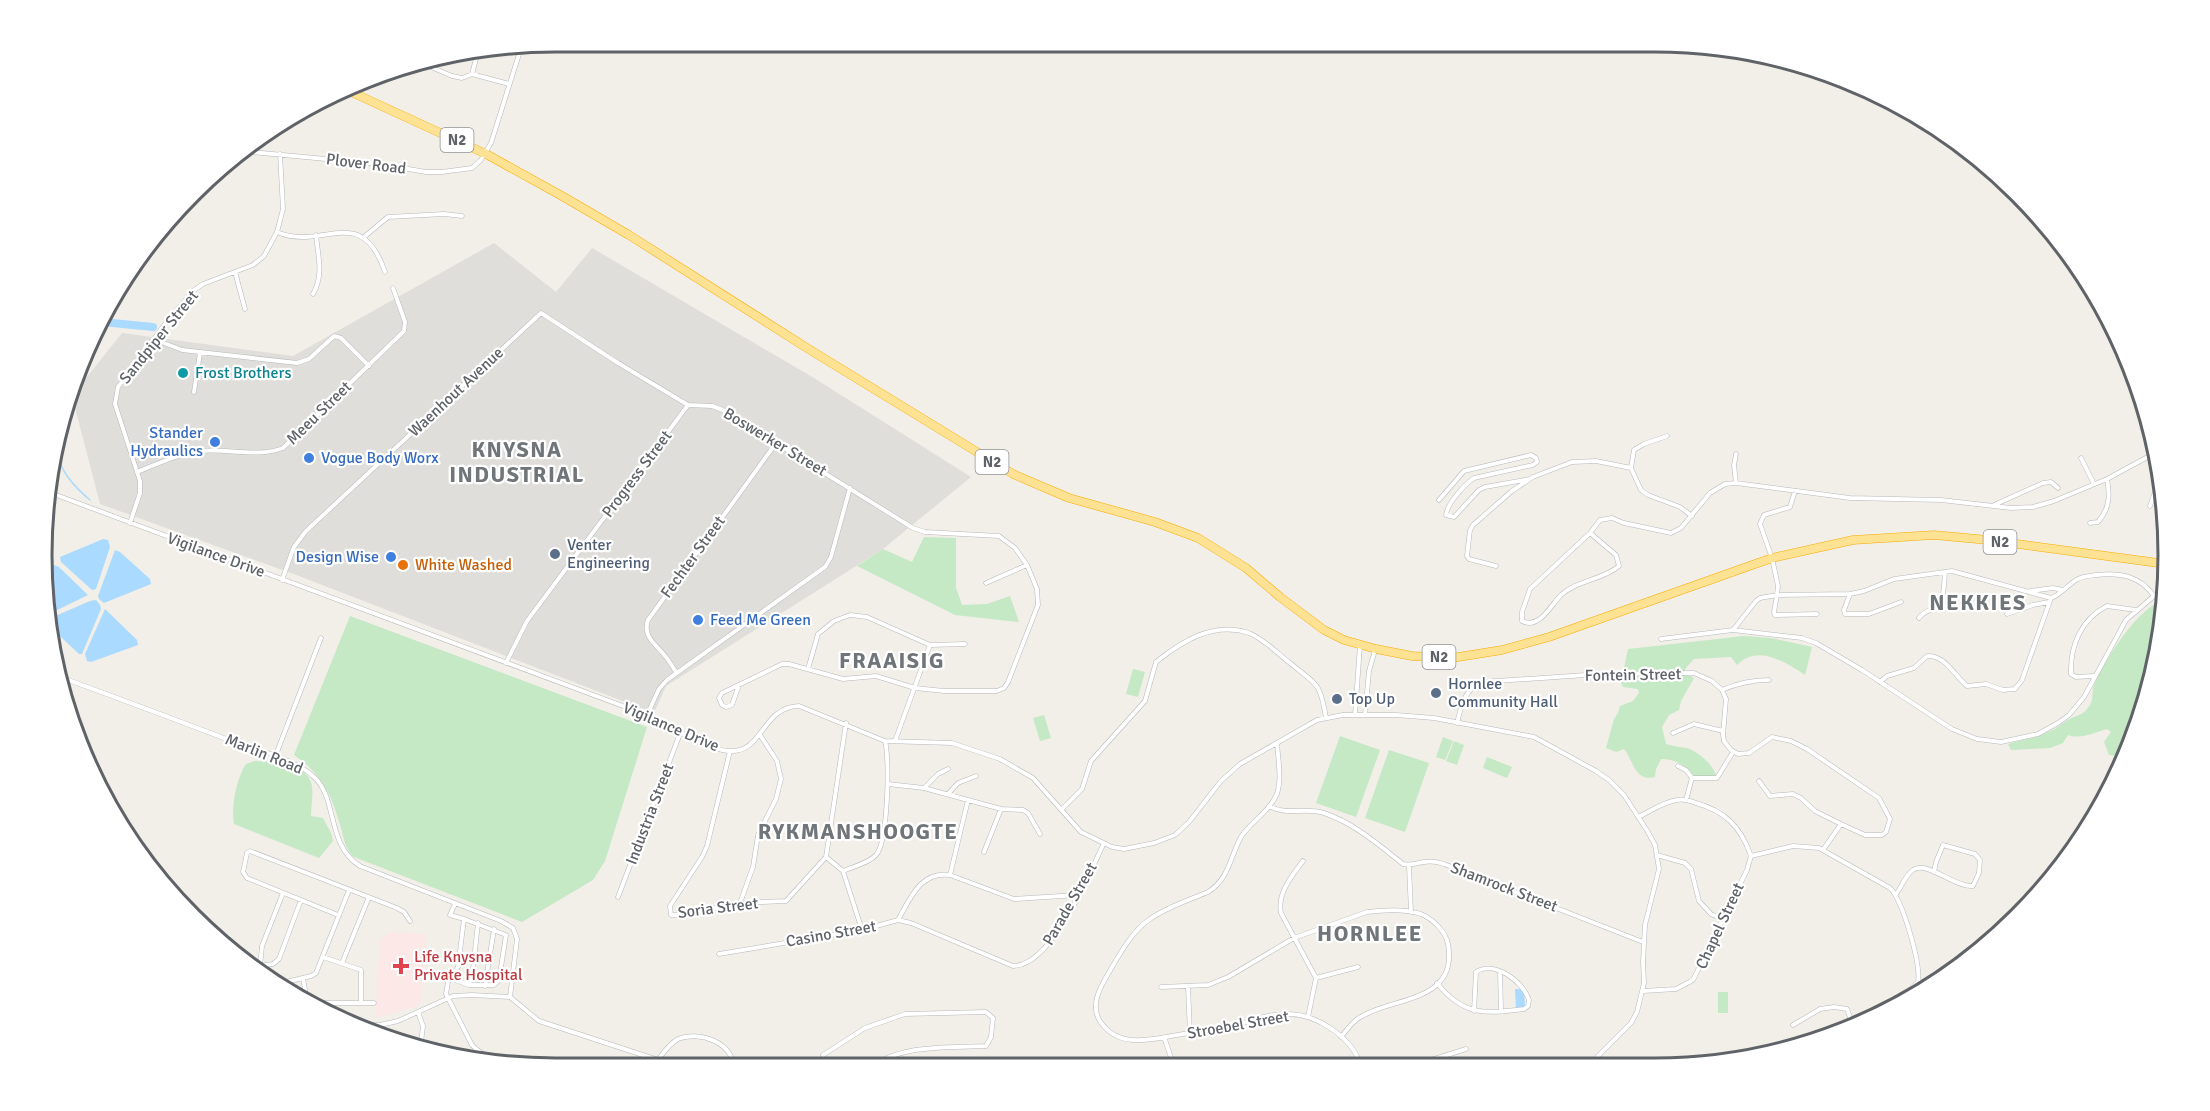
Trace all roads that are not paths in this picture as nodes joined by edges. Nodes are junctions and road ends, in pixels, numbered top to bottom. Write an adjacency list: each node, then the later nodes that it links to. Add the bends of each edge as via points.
1 (519, 54): 5 (street)
2 (476, 59): 4 (street)
3 (433, 68): 4 (street, via 458,78)
4 (472, 74): 5 (street)
5 (509, 84): 9 (street)
6 (356, 94): 9 (highway, N2)
7 (255, 152): 8 (street, Plover Road)
8 (280, 154): 9 (street, Plover Road, via 442,172 472,168); 11 (street, Sandpiper Street, via 283,209)
9 (486, 154): 71 (highway, N2, via 629,236 997,465 1069,498 1198,538 1246,568 1313,623)
10 (462, 216): 13 (street, via 388,217)
11 (277, 232): 12 (street, via 292,237); 14 (street, Sandpiper Street, via 260,260)
12 (316, 235): 13 (street, via 347,232); 17 (street, via 320,275)
13 (364, 237): 15 (street)
14 (236, 272): 18 (street); 20 (street, Sandpiper Street, via 197,287)
15 (385, 272)
16 (393, 288): 22 (street, Meeu Street, via 405,322 404,331)
17 (313, 294)
18 (245, 309)
19 (541, 313): 24 (street, Boswerker Street); 53 (street, Waenhout Avenue, via 306,531 294,547)
20 (154, 339): 21 (street); 31 (street, Sandpiper Street, via 118,387 115,398)
21 (200, 353): 22 (street, via 302,362 334,336 341,338); 23 (street)
22 (369, 366): 31 (street, Meeu Street, via 283,448 262,452 198,452)
23 (194, 392)
24 (688, 405): 26 (street, Boswerker Street, via 717,406); 73 (street, Progress Street, via 527,621)
25 (1666, 436): 30 (street, via 1634,450)
26 (776, 443): 36 (street, Boswerker Street); 75 (street, Fechter Street, via 648,620 648,637)
27 (1736, 454): 34 (street)
28 (2148, 457): 33 (street)
29 (2081, 458): 35 (street)
30 (1631, 468): 32 (street, via 1596,461 1572,462); 44 (street, via 1641,490)
31 (137, 472): 45 (street, Sandpiper Street, via 140,493)
32 (1530, 479): 41 (street, via 1485,487 1454,517 1446,516 1468,482 1533,465 1536,458 1529,455 1464,471); 51 (street, via 1477,520 1470,530 1469,559)
33 (2107, 479): 35 (street); 46 (street, via 2106,509 2098,522)
34 (1736, 483): 38 (street); 44 (street, via 1725,484 1710,493)
35 (2094, 484): 42 (street, via 2045,505)
36 (849, 488): 50 (street, Boswerker Street, via 925,532 999,536 1015,548); 75 (street, via 825,567)
37 (2058, 488): 42 (street, via 2051,482 2043,483)
38 (1795, 491): 42 (street); 48 (street, via 1791,507 1764,514 1760,520)
39 (57, 495): 45 (street, Vigilance Drive)
40 (2154, 497): 43 (street)
41 (1439, 500)
42 (1992, 506)
43 (2150, 506)
44 (1692, 516): 47 (street, via 1671,533 1607,518 1600,519)
45 (130, 523): 53 (street, Vigilance Drive)
46 (2090, 523)
47 (1590, 533): 47 (street, via 1616,555 1619,566 1568,590 1538,620 1529,624 1522,621 1530,589)
48 (1772, 558): 49 (highway, N2, via 1853,540 1934,535); 58 (street); 72 (highway, N2, via 1502,650 1452,658)
49 (2158, 563)
50 (1027, 565): 54 (street); 81 (street, via 1038,605 1004,688 958,692)
51 (1496, 566)
52 (1944, 572): 56 (street); 57 (street, via 1894,579); 65 (street, via 1940,602)
53 (282, 580): 73 (street, Vigilance Drive)
54 (986, 583)
55 (2063, 590): 56 (street); 59 (street, via 2084,576 2110,573 2133,578); 60 (street)
56 (2026, 591): 60 (street)
57 (1850, 594): 58 (street); 61 (street, via 1845,614 1869,614)
58 (1777, 595): 63 (street, via 1775,615); 66 (street, via 1756,601)
59 (2154, 596): 62 (street)
60 (2050, 600): 64 (street); 79 (street, via 2015,689 2002,690 1986,684 1966,686 1934,656 1927,656 1914,668)
61 (1901, 602)
62 (2136, 610): 76 (street, via 2119,630); 76 (street, via 2107,606 2091,617 2076,639 2071,674)
63 (1817, 614)
64 (2007, 614)
65 (1919, 618)
66 (1733, 630): 68 (street); 79 (street, via 1794,636 1816,643)
67 (321, 638): 98 (street)
68 (1661, 639)
69 (965, 644): 70 (street)
70 (930, 645): 74 (street, via 867,617 850,615 834,621 818,634); 81 (street)
71 (1360, 645): 72 (highway, N2); 84 (street)
72 (1376, 649): 85 (street, via 1369,671)
73 (507, 663): 83 (street, Vigilance Drive)
74 (808, 669): 80 (street, via 782,664); 81 (street, via 843,679 882,676)
75 (677, 673): 83 (street, via 659,689)
76 (2095, 676): 79 (street, via 2077,707 2058,723 2038,734 2001,742 1958,732)
77 (69, 680): 98 (street, Marlin Road)
78 (1769, 680): 82 (street, via 1746,681)
79 (1880, 682)
80 (739, 685): 80 (street, via 722,693 722,705 732,705)
81 (915, 688): 94 (street)
82 (1722, 690): 88 (street, Fontein Street, via 1708,678 1694,674 1482,682 1466,693); 90 (street, via 1727,710)
83 (647, 715): 89 (street, Vigilance Drive)
84 (1355, 715): 85 (street, Vigilance Drive); 86 (street, Vigilance Drive)
85 (1365, 715): 88 (street, Vigilance Drive, via 1427,717)
86 (1326, 718): 95 (street, Vigilance Drive, via 1307,724); 111 (street, via 1318,686 1258,638 1239,631 1198,634 1156,662 1145,701 1091,761 1082,789)
87 (846, 723): 92 (street, Vigilance Drive, via 808,708 791,706 771,718); 93 (street, Vigilance Drive); 120 (street)
88 (1457, 723): 112 (street, Vigilance Drive, via 1542,740 1609,780)
89 (681, 731): 96 (street, Vigilance Drive); 131 (street, Industria Street)
90 (1723, 731): 91 (street, via 1694,724); 97 (street, via 1724,741)
91 (1673, 733)
92 (760, 735): 96 (street, Vigilance Drive, via 744,748); 133 (street, via 777,761 781,779 758,835 753,867)
93 (885, 741): 94 (street, Vigilance Drive); 104 (street)
94 (895, 741): 111 (street, Vigilance Drive, via 952,743 1000,759 1033,778)
95 (1277, 743): 109 (street, Stroebel Street, via 1278,788); 115 (street, Vigilance Drive, via 1229,773 1175,835 1134,848)
96 (730, 751): 133 (street, Soria Street, via 707,846 670,906 671,915 680,915)
97 (1733, 752): 102 (street, via 1717,778); 113 (street, via 1749,753 1772,737 1791,741 1879,798 1890,819 1882,835 1865,835)
98 (275, 757): 134 (street, Marlin Road, via 317,780 340,844 350,860)
99 (1678, 766): 102 (street)
100 (948, 769): 105 (street)
101 (976, 776): 106 (street, via 958,783)
102 (1692, 778): 108 (street)
103 (1759, 781): 113 (street, via 1770,796 1793,794)
104 (888, 784): 105 (street); 123 (street, via 879,852)
105 (924, 788): 106 (street)
106 (948, 794): 107 (street)
107 (968, 800): 110 (street); 125 (street)
108 (1686, 800): 112 (street, via 1666,803); 119 (street, via 1712,807 1725,816 1742,836)
109 (1269, 806): 122 (street, via 1280,811 1324,813 1363,833); 180 (street, Stroebel Street, via 1241,838 1220,883 1147,921 1119,955 1099,991 1095,1011 1106,1029 1132,1040)
110 (1001, 809): 114 (street, via 1026,811); 117 (street)
111 (1062, 809): 115 (street, Vigilance Drive, via 1074,826)
112 (1638, 817): 118 (street, Vigilance Drive)
113 (1841, 824): 116 (street)
114 (1040, 834)
115 (1104, 843): 129 (street, Parade Street)
116 (1823, 850): 119 (street, via 1793,846); 128 (street)
117 (984, 852)
118 (1657, 855): 138 (street, via 1685,863 1691,869 1699,901); 145 (street, via 1659,869)
119 (1751, 856): 138 (street, Chapel Street)
120 (826, 857): 123 (street); 133 (street, Soria Street, via 786,901)
121 (1303, 861): 144 (street, via 1290,878 1279,904)
122 (1409, 866): 135 (street); 145 (street, Shamrock Street, via 1423,862 1444,864)
123 (843, 871): 143 (street)
124 (1935, 872): 124 (street, via 1973,886 1980,867 1978,855 1943,845); 128 (street, via 1912,870)
125 (950, 875): 129 (street, via 1014,899); 139 (street, Casino Street, via 924,880)
126 (349, 890): 127 (street, via 250,851 246,854 243,872 248,879); 130 (street); 136 (street)
127 (282, 893): 132 (street); 148 (street)
128 (1896, 894): 158 (street, via 1918,968)
129 (1078, 895): 139 (street, Parade Street, via 1047,947 1019,966)
130 (369, 897): 140 (street, via 402,910); 149 (street)
131 (618, 897)
132 (301, 900): 136 (street); 150 (street, via 279,959)
133 (740, 903)
134 (455, 904): 137 (street, via 450,915); 167 (street, Marlin Road, via 509,924 515,931)
135 (1411, 912): 144 (street, via 1367,912); 159 (street, via 1423,915 1446,938 1449,957)
136 (338, 915): 147 (street)
137 (464, 919): 141 (street); 155 (street, via 458,968)
138 (1722, 919): 165 (street, Chapel Street, via 1693,980 1676,989)
139 (898, 920): 143 (street, Casino Street)
140 (410, 921)
141 (478, 923): 142 (street); 160 (street)
142 (494, 929): 161 (street); 161 (street, via 506,935 505,950 500,980)
143 (862, 930): 146 (street, Casino Street)
144 (1294, 938): 154 (street); 163 (street, via 1228,977)
145 (1643, 942): 165 (street)
146 (720, 954)
147 (323, 957): 149 (street); 153 (street, via 316,973)
148 (260, 962)
149 (342, 963): 170 (street, via 362,971)
150 (264, 965)
151 (1358, 967): 154 (street)
152 (1500, 972): 172 (street); 172 (street, via 1523,988 1529,1000 1524,1009); 173 (street, via 1487,967 1476,972)
153 (303, 978): 157 (street); 166 (street)
154 (1316, 978): 175 (street)
155 (452, 980): 160 (street); 168 (street, via 446,987)
156 (1922, 981): 158 (street)
157 (289, 982)
158 (1917, 982): 164 (street)
159 (1437, 983): 173 (street, via 1458,1003); 181 (street, via 1423,995 1365,1014)
160 (469, 985): 161 (street)
161 (485, 986)
162 (1161, 987): 163 (street)
163 (1188, 987): 179 (street)
164 (1911, 988)
165 (1643, 991): 193 (street, via 1634,1019)
166 (307, 992)
167 (510, 997): 168 (street); 186 (street, via 539,1021)
168 (447, 998): 174 (street); 184 (street)
169 (324, 1002): 170 (street)
170 (361, 1002): 171 (street)
171 (374, 1004)
172 (1502, 1010): 173 (street)
173 (1474, 1011)
174 (418, 1012): 177 (street); 182 (street, via 423,1026)
175 (1308, 1017): 179 (street, Stroebel Street, via 1278,1015); 181 (street, Stroebel Street)
176 (1850, 1019): 178 (street, via 1847,1010 1834,1007 1820,1009)
177 (376, 1025)
178 (1793, 1025)
179 (1190, 1033): 180 (street, Stroebel Street)
180 (1164, 1037): 190 (street)
181 (1341, 1037): 191 (street, Stroebel Street)
182 (421, 1040)
183 (1466, 1049): 192 (street)
184 (481, 1053)
185 (823, 1055): 189 (street, via 865,1028 905,1014 986,1012 993,1018 986,1046 909,1050)
186 (652, 1058)
187 (659, 1058): 188 (street, via 678,1039 691,1036 716,1042)
188 (733, 1058)
189 (884, 1058)
190 (1171, 1058)
191 (1357, 1058)
192 (1437, 1058)
193 (1596, 1058)

